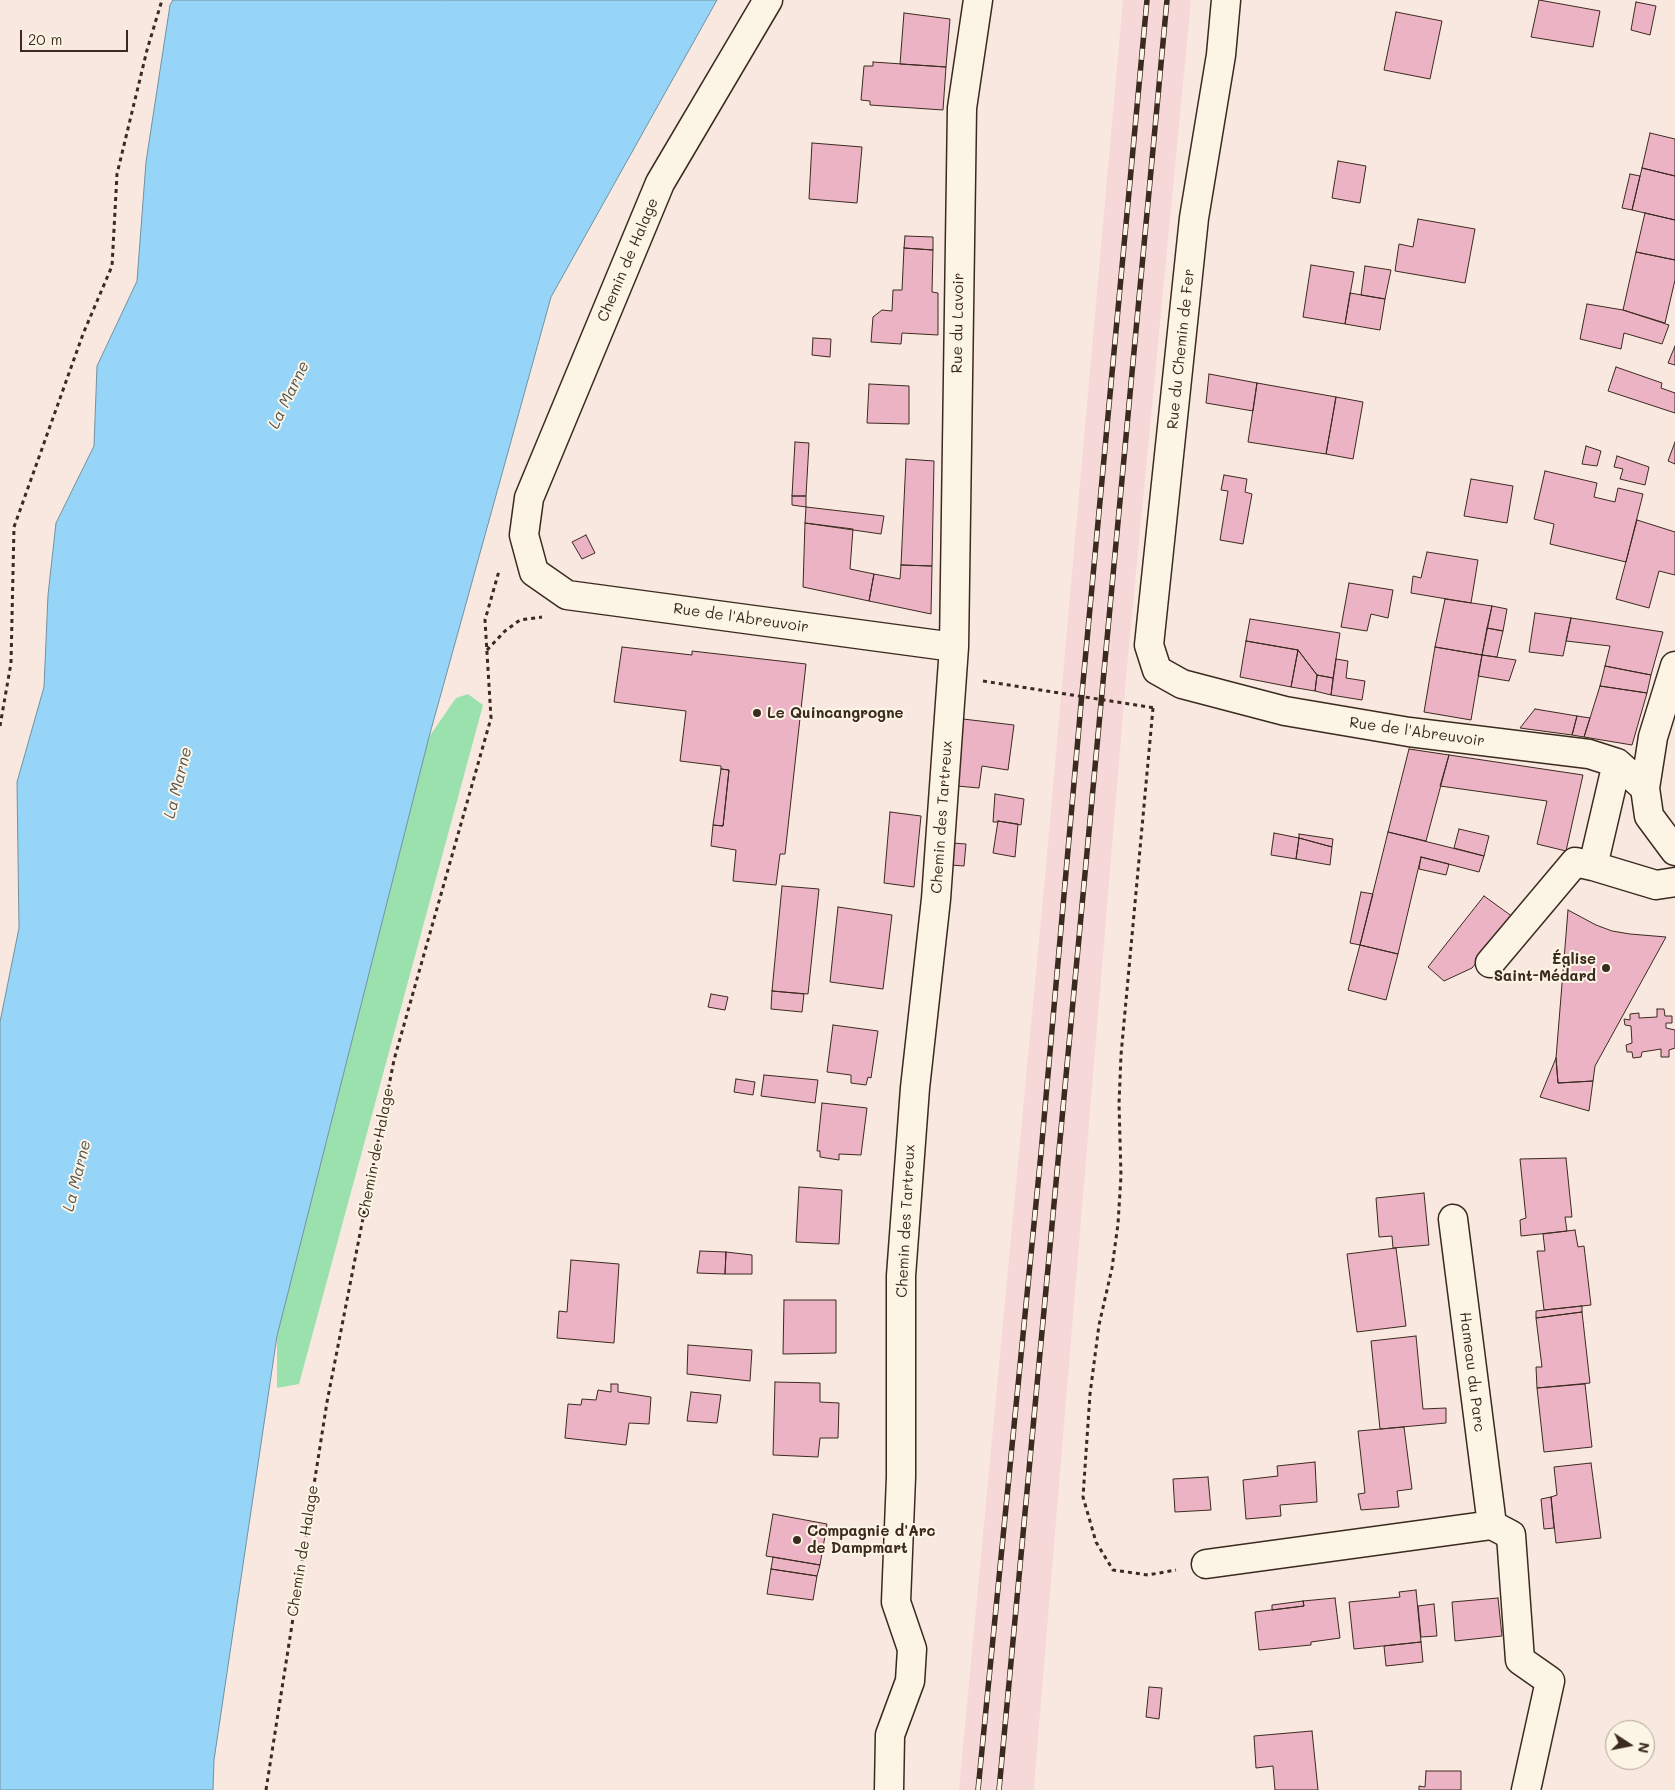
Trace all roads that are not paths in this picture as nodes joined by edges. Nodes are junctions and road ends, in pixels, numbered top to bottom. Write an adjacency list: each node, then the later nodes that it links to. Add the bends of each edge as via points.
1 (768, 0): 4 (street, Chemin de Halage, via 660,183 529,498 524,535)
2 (978, 0): 5 (street, Rue du Lavoir, via 962,108)
3 (1226, 0): 7 (street, Rue du Chemin de Fer, via 1221,55 1194,218 1149,645 1157,670)
4 (534, 572): 5 (street, Rue de l'Abreuvoir, via 567,595)
5 (954, 646): 17 (street, Chemin des Tartreux, via 936,899 915,1088 901,1276 901,1478 896,1602 912,1649 910,1681 890,1736)
6 (1675, 666): 9 (street, via 1653,737)
7 (1182, 684): 8 (street, Rue de l'Abreuvoir, via 1294,713 1409,732 1589,754)
8 (1617, 764): 9 (street, Rue de l'Abreuvoir); 11 (street)
9 (1645, 788): 10 (street, via 1649,816)
10 (1675, 851)
11 (1592, 866): 12 (street, via 1656,885); 13 (street, via 1575,862)
12 (1675, 882)
13 (1490, 963)
14 (1453, 1219): 15 (street, Hameau du Parc)
15 (1492, 1524): 16 (street); 18 (street, via 1510,1535 1520,1660 1550,1681)
16 (1206, 1564)
17 (889, 1790)
18 (1526, 1790)

